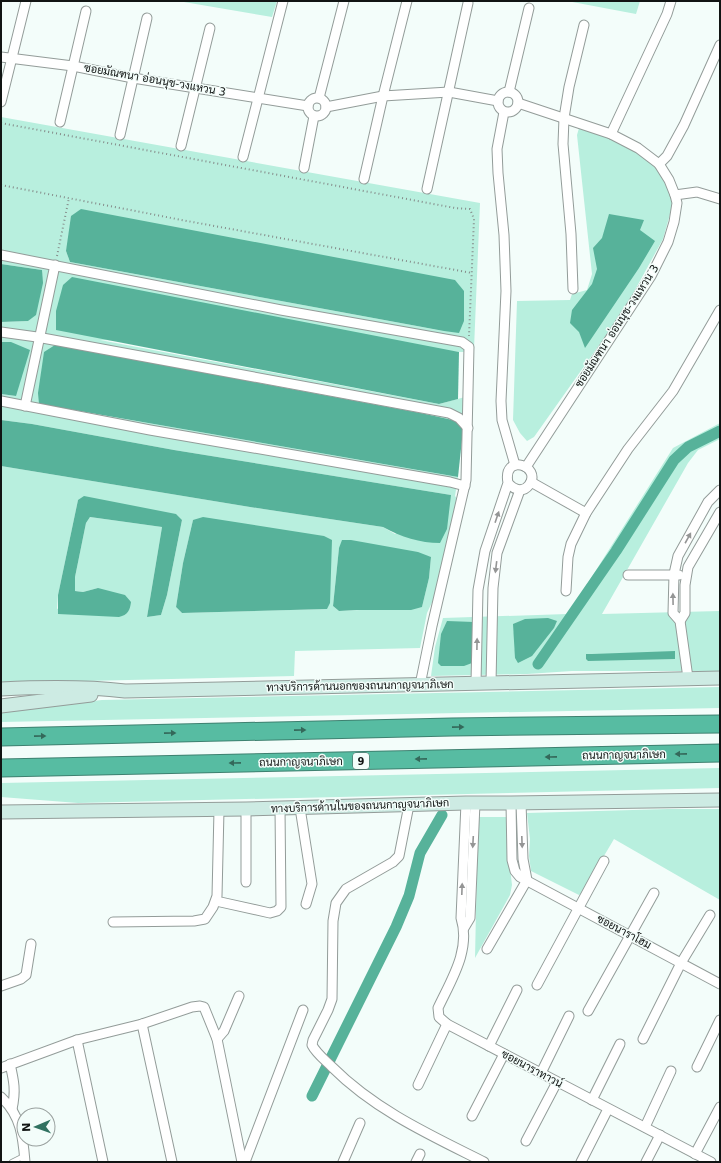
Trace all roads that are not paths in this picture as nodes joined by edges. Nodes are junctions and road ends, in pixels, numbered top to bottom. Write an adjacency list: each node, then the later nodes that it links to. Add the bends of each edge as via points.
1 (26, 1): 14 (street)
2 (283, 1): 21 (street)
3 (344, 1): 22 (street)
4 (407, 1): 20 (street)
5 (671, 1): 32 (street)
6 (468, 3): 18 (street)
7 (529, 8): 19 (street)
8 (86, 11): 15 (street)
9 (147, 18): 16 (street)
10 (584, 25): 30 (street)
11 (210, 28): 17 (street)
12 (720, 45): 36 (street, via 684,125 667,156)
13 (1, 57): 14 (street, ซอยมัณฑนา อ่อนนุช-วงแหวน 3)
14 (12, 58): 15 (street, ซอยมัณฑนา อ่อนนุช-วงแหวน 3); 24 (street)
15 (73, 66): 16 (street, ซอยมัณฑนา อ่อนนุช-วงแหวน 3); 31 (street)
16 (133, 78): 17 (street, ซอยมัณฑนา อ่อนนุช-วงแหวน 3); 33 (street)
17 (195, 88): 21 (street, ซอยมัณฑนา อ่อนนุช-วงแหวน 3); 34 (street)
18 (449, 92): 20 (street); 23 (street); 39 (street)
19 (508, 92): 23 (street, via 501,94); 25 (street, via 516,97)
20 (383, 96): 27 (street); 38 (street)
21 (258, 98): 26 (street, ซอยมัณฑนา อ่อนนุช-วงแหวน 3); 35 (street)
22 (319, 98): 26 (street, via 313,99); 27 (street)
23 (498, 101): 28 (street, via 500,109)
24 (1, 102)
25 (518, 103): 28 (street, via 514,111); 30 (street, ซอยมัณฑนา อ่อนนุช-วงแหวน 3)
26 (308, 106): 29 (street, via 309,112)
27 (326, 107): 29 (street, via 322,114)
28 (504, 112): 51 (street, via 497,149 506,291 501,401 502,420)
29 (314, 116): 37 (street)
30 (564, 118): 32 (street, ซอยมัณฑนา อ่อนนุช-วงแหวน 3); 44 (street, via 563,144 571,234)
31 (60, 122)
32 (611, 134): 36 (street, ซอยมัณฑนา อ่อนนุช-วงแหวน 3, via 638,148)
33 (120, 135)
34 (181, 146)
35 (243, 157)
36 (659, 164): 40 (street, ซอยมัณฑนา อ่อนนุช-วงแหวน 3)
37 (304, 168)
38 (364, 179)
39 (427, 189)
40 (676, 195): 41 (street, via 697,192); 52 (street, ซอยมัณฑนา อ่อนนุช-วงแหวน 3, via 674,222 668,242 651,276)
41 (719, 196)
42 (1, 255): 43 (street)
43 (55, 265): 47 (street); 50 (street, via 281,310 462,342 469,347)
44 (572, 288)
45 (720, 310): 60 (street, via 673,391 628,449)
46 (1, 332): 47 (street)
47 (40, 337): 49 (street); 50 (street, via 449,413 459,418)
48 (1, 401): 49 (street)
49 (25, 406): 55 (street)
50 (468, 428): 55 (street)
51 (515, 465): 52 (street); 54 (street, via 509,469)
52 (526, 467): 53 (street, via 532,475)
53 (531, 482): 56 (street, via 527,488); 60 (street)
54 (508, 483): 56 (street); 68 (street, one-way to 54, via 478,590 485,551)
55 (465, 486): 70 (street)
56 (520, 490): 69 (street, one-way to 69, via 497,553 493,588)
57 (720, 490): 58 (street)
58 (708, 502): 59 (street); 61 (street, one-way to 58, via 678,556)
59 (720, 511): 62 (street, via 691,561)
60 (586, 513): 64 (street, via 571,544)
61 (674, 574): 62 (street); 63 (street); 65 (street, one-way to 61, via 673,613)
62 (687, 575): 65 (street, via 685,613)
63 (628, 576)
64 (566, 591)
65 (680, 622): 66 (street)
66 (688, 678): 67 (main road, ทางบริการด้านนอกของถนนกาญจนาภิเษก); 69 (main road, ทางบริการด้านนอกของถนนกาญจนาภิเษก)
67 (720, 678)
68 (476, 683): 69 (main road, ทางบริการด้านนอกของถนนกาญจนาภิเษก); 70 (main road, ทางบริการด้านนอกของถนนกาญจนาภิเษก)
69 (491, 683)
70 (420, 685): 72 (main road, ทางบริการด้านนอกของถนนกาญจนาภิเษก)
71 (1, 689): 72 (main road, ทางบริการด้านนอกของถนนกาญจนาภิเษก, via 57,687)
72 (125, 691): 73 (main road)
73 (1, 706)
74 (720, 724): 75 (highway, one-way to 74)
75 (1, 737)
76 (720, 753): 77 (highway, ถนนกาญจนาภิเษก / 9, one-way to 77)
77 (1, 768)
78 (720, 800): 81 (main road, ทางบริการด้านในของถนนกาญจนาภิเษก)
79 (1, 803): 86 (main road)
80 (470, 803): 81 (main road, ทางบริการด้านในของถนนกาญจนาภิเษก); 82 (main road, ทางบริการด้านในของถนนกาญจนาภิเษก); 112 (street, via 470,918 464,928 461,958 438,1008 439,1017)
81 (516, 803): 90 (street)
82 (409, 805): 84 (main road, ทางบริการด้านในของถนนกาญจนาภิเษก); 143 (street, via 399,856 346,889 336,903 333,921 332,999 312,1045 338,1073 382,1108)
83 (280, 808): 84 (main road, ทางบริการด้านในของถนนกาญจนาภิเษก); 85 (main road, ทางบริการด้านในของถนนกาญจนาภิเษก); 93 (street, via 282,907 270,913)
84 (300, 808): 94 (street, via 312,884)
85 (246, 809): 87 (main road, ทางบริการด้านในของถนนกาญจนาภิเษก); 91 (street)
86 (68, 810): 87 (main road, ทางบริการด้านในของถนนกาญจนาภิเษก); 88 (main road, ทางบริการด้านในของถนนกาญจนาภิเษก)
87 (219, 810): 93 (street, via 219,872)
88 (1, 812)
89 (604, 861): 95 (street)
90 (527, 880): 95 (street, ซอยนาราโฮม); 100 (street)
91 (246, 882)
92 (654, 893): 98 (street)
93 (216, 901): 97 (street, via 205,919)
94 (306, 904)
95 (579, 908): 98 (street, ซอยนาราโฮม); 103 (street)
96 (710, 915): 101 (street)
97 (113, 922)
98 (630, 935): 101 (street, ซอยนาราโฮม); 108 (street)
99 (31, 944): 104 (street, via 26,975)
100 (487, 949)
101 (681, 963): 102 (street, ซอยนาราโฮม); 114 (street)
102 (720, 984)
103 (537, 985)
104 (1, 986)
105 (517, 990): 117 (street)
106 (239, 996): 113 (street, via 224,1031)
107 (303, 1010): 141 (street)
108 (588, 1011)
109 (569, 1016): 123 (street)
110 (720, 1020): 120 (street)
111 (142, 1024): 113 (street, via 200,1006 207,1011); 115 (street); 140 (street)
112 (446, 1024): 117 (street, ซอยนาราทาวน์); 125 (street)
113 (217, 1039): 141 (street)
114 (644, 1039)
115 (77, 1040): 119 (street); 139 (street)
116 (620, 1044): 127 (street)
117 (489, 1046): 118 (street, ซอยนาราทาวน์)
118 (504, 1054): 123 (street, ซอยนาราทาวน์); 131 (street)
119 (10, 1064): 121 (street); 130 (street, via 15,1087)
120 (697, 1067)
121 (1, 1068)
122 (672, 1071): 133 (street)
123 (541, 1074): 124 (street, ซอยนาราทาวน์)
124 (557, 1082): 127 (street, ซอยนาราทาวน์); 135 (street)
125 (418, 1085)
126 (1, 1097): 130 (street)
127 (592, 1100): 129 (street, ซอยนาราทาวน์)
128 (720, 1107): 136 (street)
129 (608, 1108): 133 (street, ซอยนาราทาวน์); 144 (street)
130 (12, 1109): 137 (street, via 23,1136)
131 (472, 1116)
132 (360, 1123): 142 (street)
133 (645, 1128): 134 (street, ซอยนาราทาวน์)
134 (660, 1135): 136 (street, ซอยนาราทาวน์); 145 (street)
135 (526, 1141)
136 (695, 1154): 146 (street, ซอยนาราทาวน์)
137 (25, 1159): 138 (lane)
138 (12, 1162)
139 (103, 1162)
140 (172, 1162)
141 (244, 1162)
142 (343, 1162)
143 (484, 1162)
144 (581, 1162)
145 (646, 1162)
146 (709, 1162)

